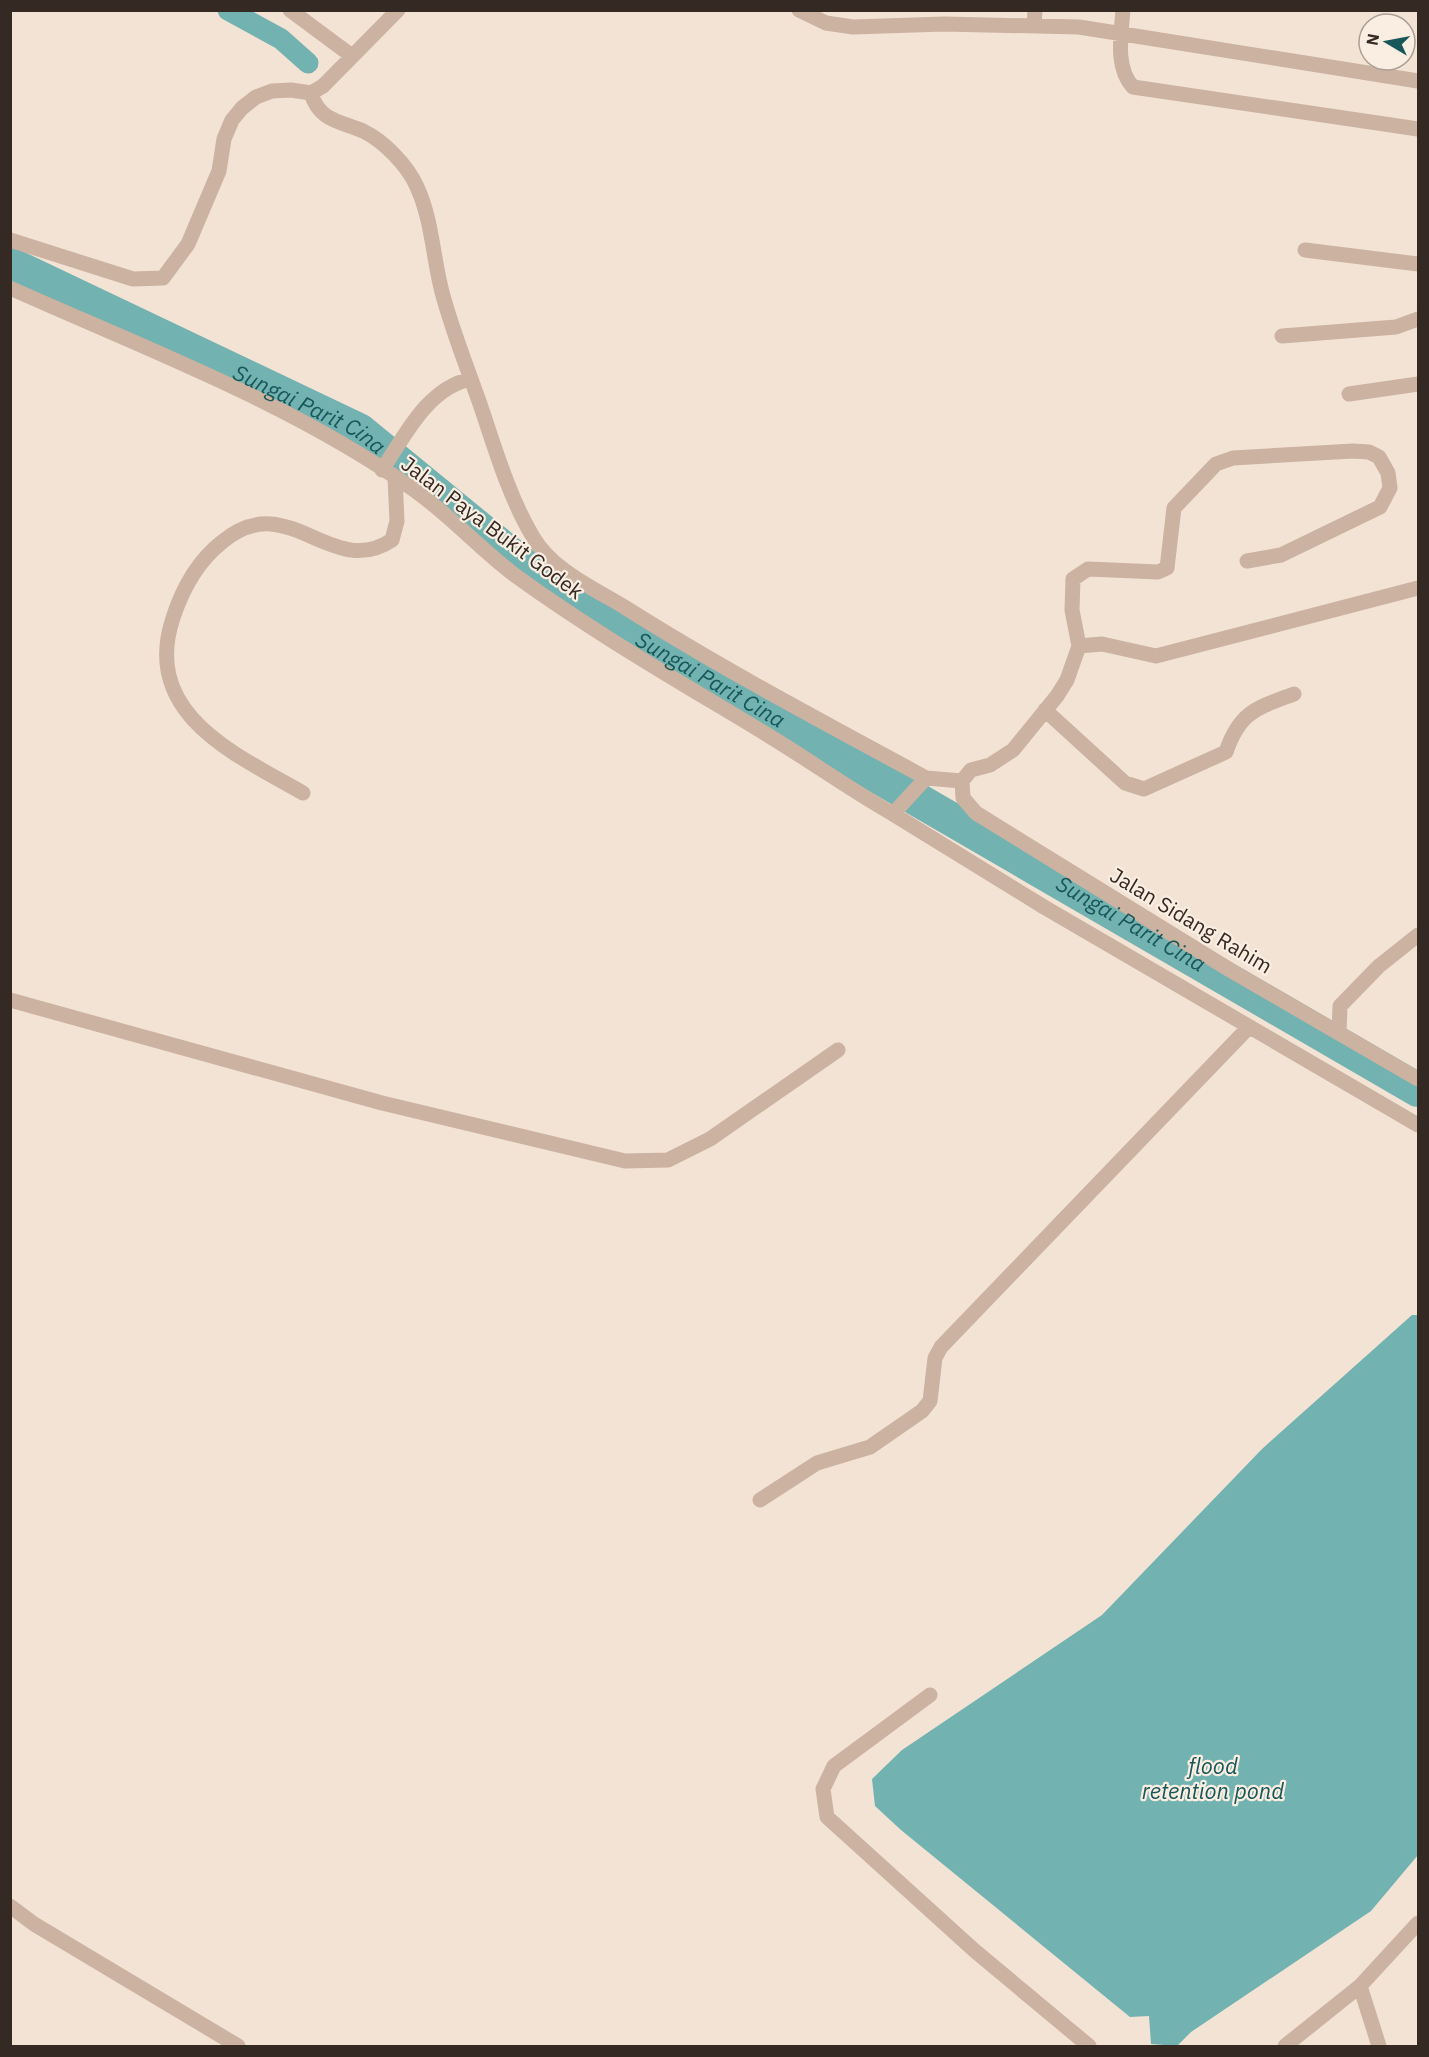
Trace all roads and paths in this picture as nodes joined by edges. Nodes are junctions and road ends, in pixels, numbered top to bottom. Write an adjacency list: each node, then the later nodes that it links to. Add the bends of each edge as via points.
1 (290, 10): 8 (street)
2 (398, 10): 8 (street)
3 (799, 10): 5 (street, via 826,23 853,27)
4 (1123, 10): 7 (street)
5 (944, 17): 6 (street)
6 (1034, 18): 7 (street)
7 (1121, 33): 9 (street); 11 (street, via 1125,78 1141,90)
8 (352, 56): 10 (street)
9 (1419, 81)
10 (311, 93): 12 (street, via 291,90 256,97 232,120 219,171 188,244 163,278 133,279); 18 (street, via 314,104 332,121 378,140 417,184 443,295)
11 (1419, 129)
12 (10, 240)
13 (1305, 250): 14 (street)
14 (1419, 264)
15 (10, 288): 21 (street, Jalan Paya Bukit Godek, via 244,393)
16 (1419, 319): 17 (street, via 1396,327)
17 (1282, 336)
18 (469, 379): 21 (street, via 450,386 413,420); 27 (street, via 534,539 563,569 713,663)
19 (1419, 384): 20 (street)
20 (1349, 394)
21 (389, 470): 28 (street, via 397,521 392,540 364,552 342,549 276,523 247,526 222,542 196,570 179,600 170,627 166,658 170,686 183,710 241,758); 29 (street, Jalan Paya Bukit Godek, via 514,574 584,624 798,753 853,792)
22 (1247, 561): 24 (street, via 1281,555 1380,507 1390,488 1388,473 1379,457 1353,451 1233,458 1216,464 1174,508 1167,568 1158,572 1088,569 1073,579 1072,610)
23 (1419, 588): 24 (street, via 1156,656 1102,644)
24 (1079, 646): 26 (street, via 1067,680)
25 (1294, 694): 26 (street, via 1248,712 1233,731 1226,752 1144,789 1125,783)
26 (1046, 710): 27 (street, via 1012,750 990,765)
27 (942, 780): 29 (street); 33 (street, Jalan Sidang Rahim, via 976,813 1219,964)
28 (303, 792)
29 (895, 811): 32 (street, Jalan Paya Bukit Godek, via 1044,907)
30 (1419, 935): 33 (street, via 1379,966 1340,1006)
31 (10, 1000): 34 (street, via 382,1103 625,1161 668,1160 710,1139)
32 (1249, 1027): 36 (street, Jalan Paya Bukit Godek); 37 (street, via 941,1347 934,1358 930,1401 921,1411 870,1447 817,1463)
33 (1339, 1033): 35 (street, Jalan Sidang Rahim)
34 (838, 1050)
35 (1419, 1079)
36 (1419, 1125)
37 (760, 1500)
38 (930, 1695): 44 (street, via 834,1766 823,1789 827,1817 975,1951)
39 (10, 1906): 43 (street)
40 (1419, 1923): 41 (street)
41 (1360, 1986): 42 (street); 45 (street)
42 (1376, 2045)
43 (238, 2046)
44 (1089, 2046)
45 (1285, 2046)

